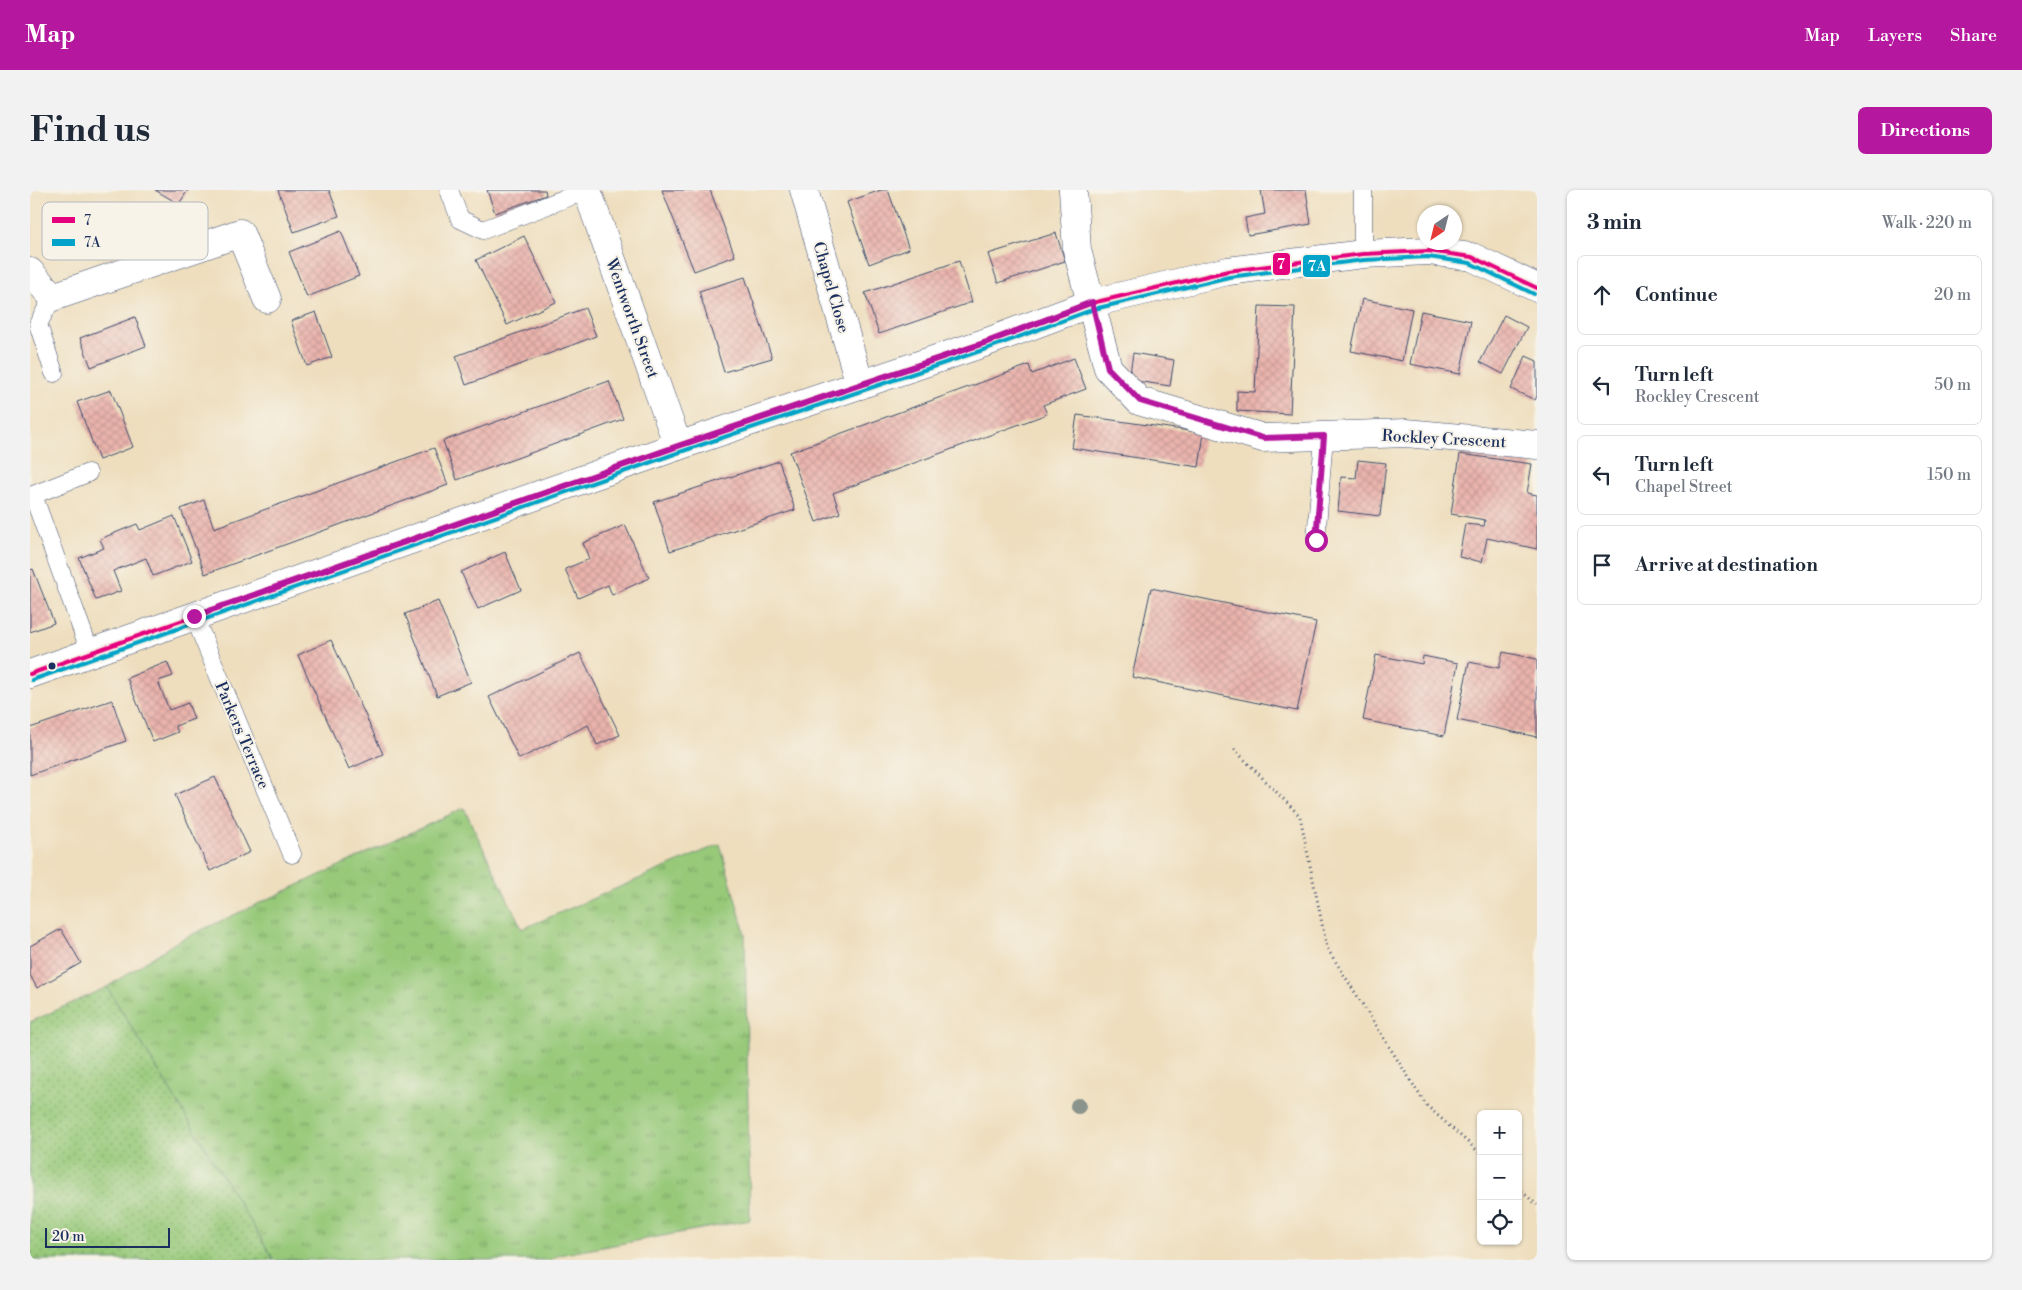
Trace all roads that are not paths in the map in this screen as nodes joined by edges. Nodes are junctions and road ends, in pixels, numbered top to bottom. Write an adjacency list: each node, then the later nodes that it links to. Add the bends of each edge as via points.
1 (449, 190): 2 (lane, via 460,219 483,230)
2 (587, 190): 18 (street, Wentworth Street)
3 (804, 190): 15 (street, Chapel Close)
4 (1073, 190): 13 (street, Rockley Crescent, via 1077,250)
5 (1363, 190): 7 (lane)
6 (208, 244): 12 (street, via 240,233)
7 (1363, 254): 10 (street, via 1428,251 1472,257); 13 (street, via 1228,271)
8 (162, 260): 11 (street)
9 (30, 272): 11 (street)
10 (1537, 288)
11 (54, 297): 14 (lane, via 38,324)
12 (267, 299)
13 (1092, 302): 15 (street); 16 (street, Rockley Crescent, via 1108,368 1140,401 1263,438)
14 (54, 373)
15 (860, 385): 18 (street)
16 (1324, 436): 17 (street, Rockley Crescent, via 1406,433); 21 (lane)
17 (1537, 444)
18 (678, 446): 22 (street)
19 (88, 473): 20 (lane)
20 (32, 495): 23 (lane)
21 (1316, 540)
22 (194, 616): 23 (street); 25 (lane, Parkers Terrace)
23 (90, 652): 24 (street)
24 (30, 674)
25 (292, 854)

